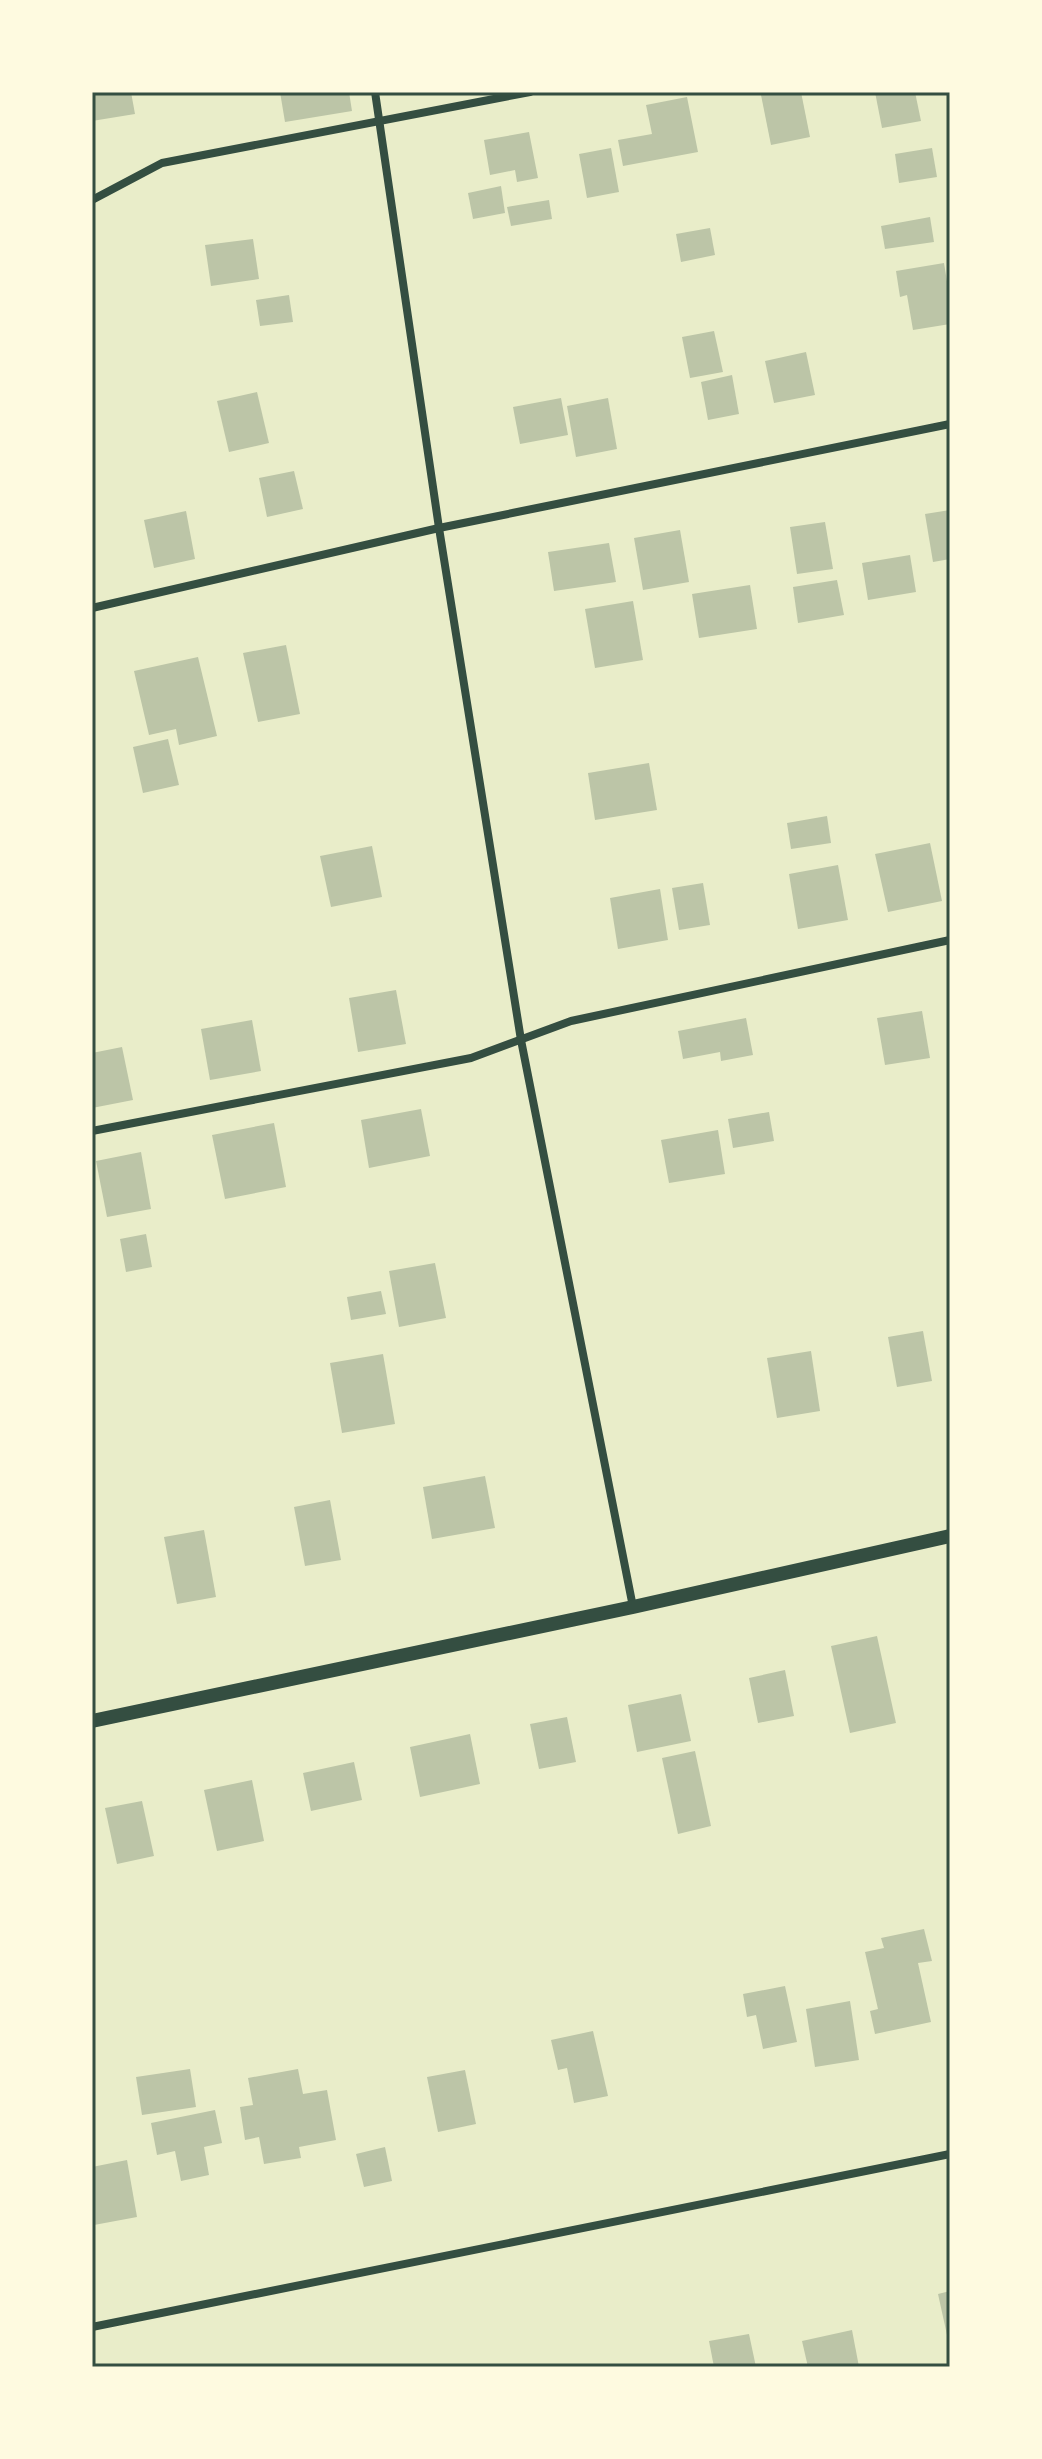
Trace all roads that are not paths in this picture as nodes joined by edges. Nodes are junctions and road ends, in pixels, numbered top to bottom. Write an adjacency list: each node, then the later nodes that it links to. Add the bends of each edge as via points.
1 (375, 92): 3 (street)
2 (530, 92): 3 (street)
3 (380, 122): 4 (street, via 162,163); 6 (street)
4 (92, 200)
5 (950, 424): 6 (street)
6 (439, 528): 7 (street); 9 (street)
7 (92, 608)
8 (950, 940): 9 (street, via 571,1021)
9 (521, 1040): 10 (street, via 471,1058); 12 (street)
10 (92, 1131)
11 (950, 1536): 12 (street)
12 (633, 1607): 13 (street)
13 (92, 1721)
14 (950, 2154): 15 (street)
15 (92, 2327)

